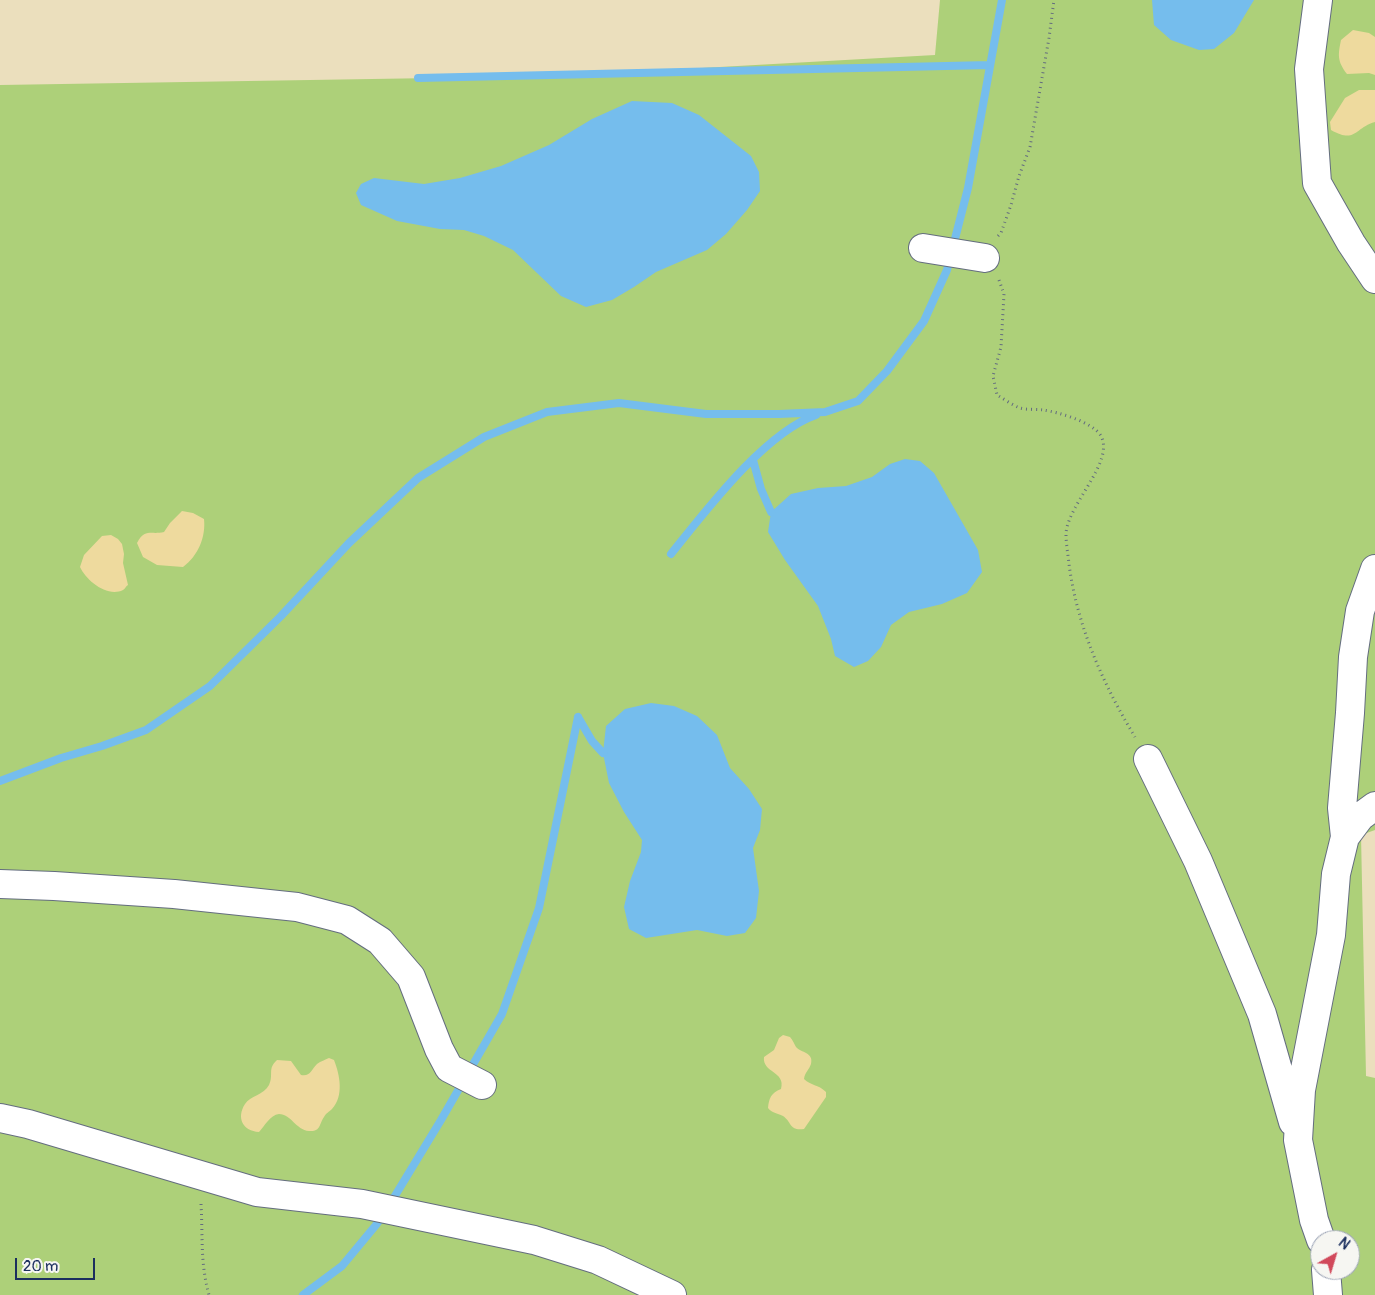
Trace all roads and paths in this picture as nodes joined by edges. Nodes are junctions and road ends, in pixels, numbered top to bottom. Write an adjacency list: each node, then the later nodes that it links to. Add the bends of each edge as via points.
1 (1054, 0): 4 (path, via 1030,147 1001,232)
2 (1318, 0): 5 (street, via 1309,69 1317,183)
3 (928, 249): 4 (street)
4 (977, 257): 7 (path, via 993,262 1004,294 1001,347 993,376 997,395 1020,408 1045,410 1092,426 1101,437 1103,456 1078,501 1066,532 1072,585 1082,626 1101,671)
5 (1375, 279)
6 (1375, 569): 9 (street, via 1360,611 1352,657 1342,808)
7 (1148, 759): 13 (street, via 1198,861 1262,1014)
8 (1375, 806): 9 (street, via 1360,817)
9 (1345, 837): 13 (street, via 1336,874 1330,935 1301,1090)
10 (0, 884): 11 (street, via 174,894 298,907 347,920 380,941 411,977 449,1068)
11 (482, 1085)
12 (0, 1118): 14 (street)
13 (1298, 1140): 15 (street)
14 (197, 1175): 17 (path, via 203,1275); 18 (street, via 257,1192 368,1206 544,1243 598,1260)
15 (1317, 1230)
16 (1327, 1280): 19 (street)
17 (209, 1295)
18 (672, 1295)
19 (1328, 1295)

